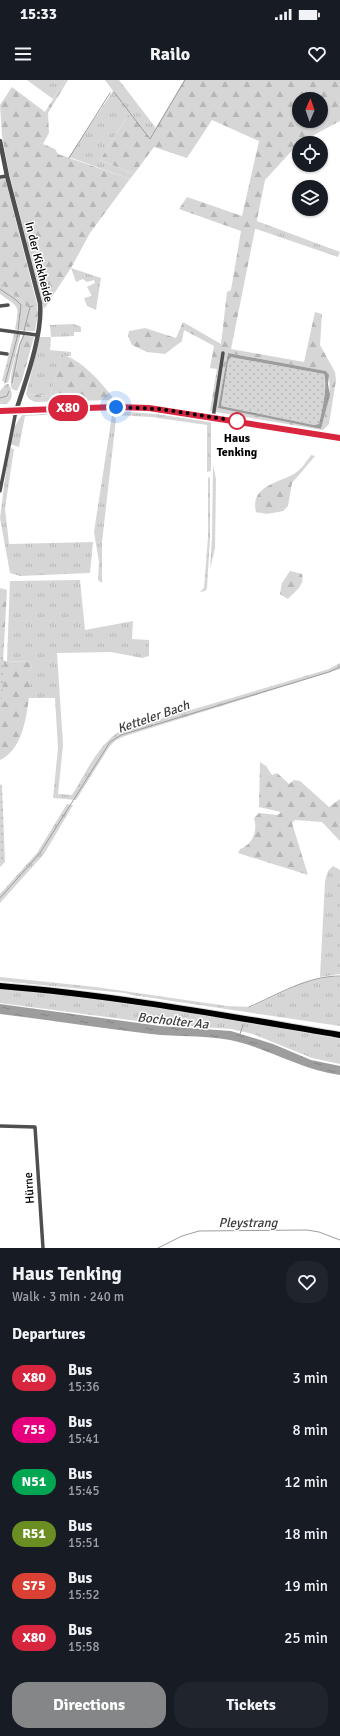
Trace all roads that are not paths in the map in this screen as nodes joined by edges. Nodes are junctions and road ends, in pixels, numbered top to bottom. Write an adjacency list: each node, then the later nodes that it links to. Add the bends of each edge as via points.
1 (0, 141): 2 (street, In der Kickheide)
2 (7, 176): 3 (street); 7 (street, In der Kickheide, via 40,303 41,321)
3 (0, 177)
4 (8, 305): 5 (street)
5 (0, 306)
6 (0, 330): 7 (street)
7 (38, 335): 12 (street, In der Kickheide)
8 (0, 353): 10 (street)
9 (223, 353): 13 (street)
10 (7, 354)
11 (0, 411): 12 (main road)
12 (16, 411): 13 (main road, via 116,407 160,409); 15 (street)
13 (213, 418): 14 (main road)
14 (340, 438)
15 (0, 491)
16 (0, 985): 17 (highway, via 98,993)
17 (340, 1033)
18 (0, 1126): 19 (street, Hürne, via 35,1127)
19 (43, 1248)

